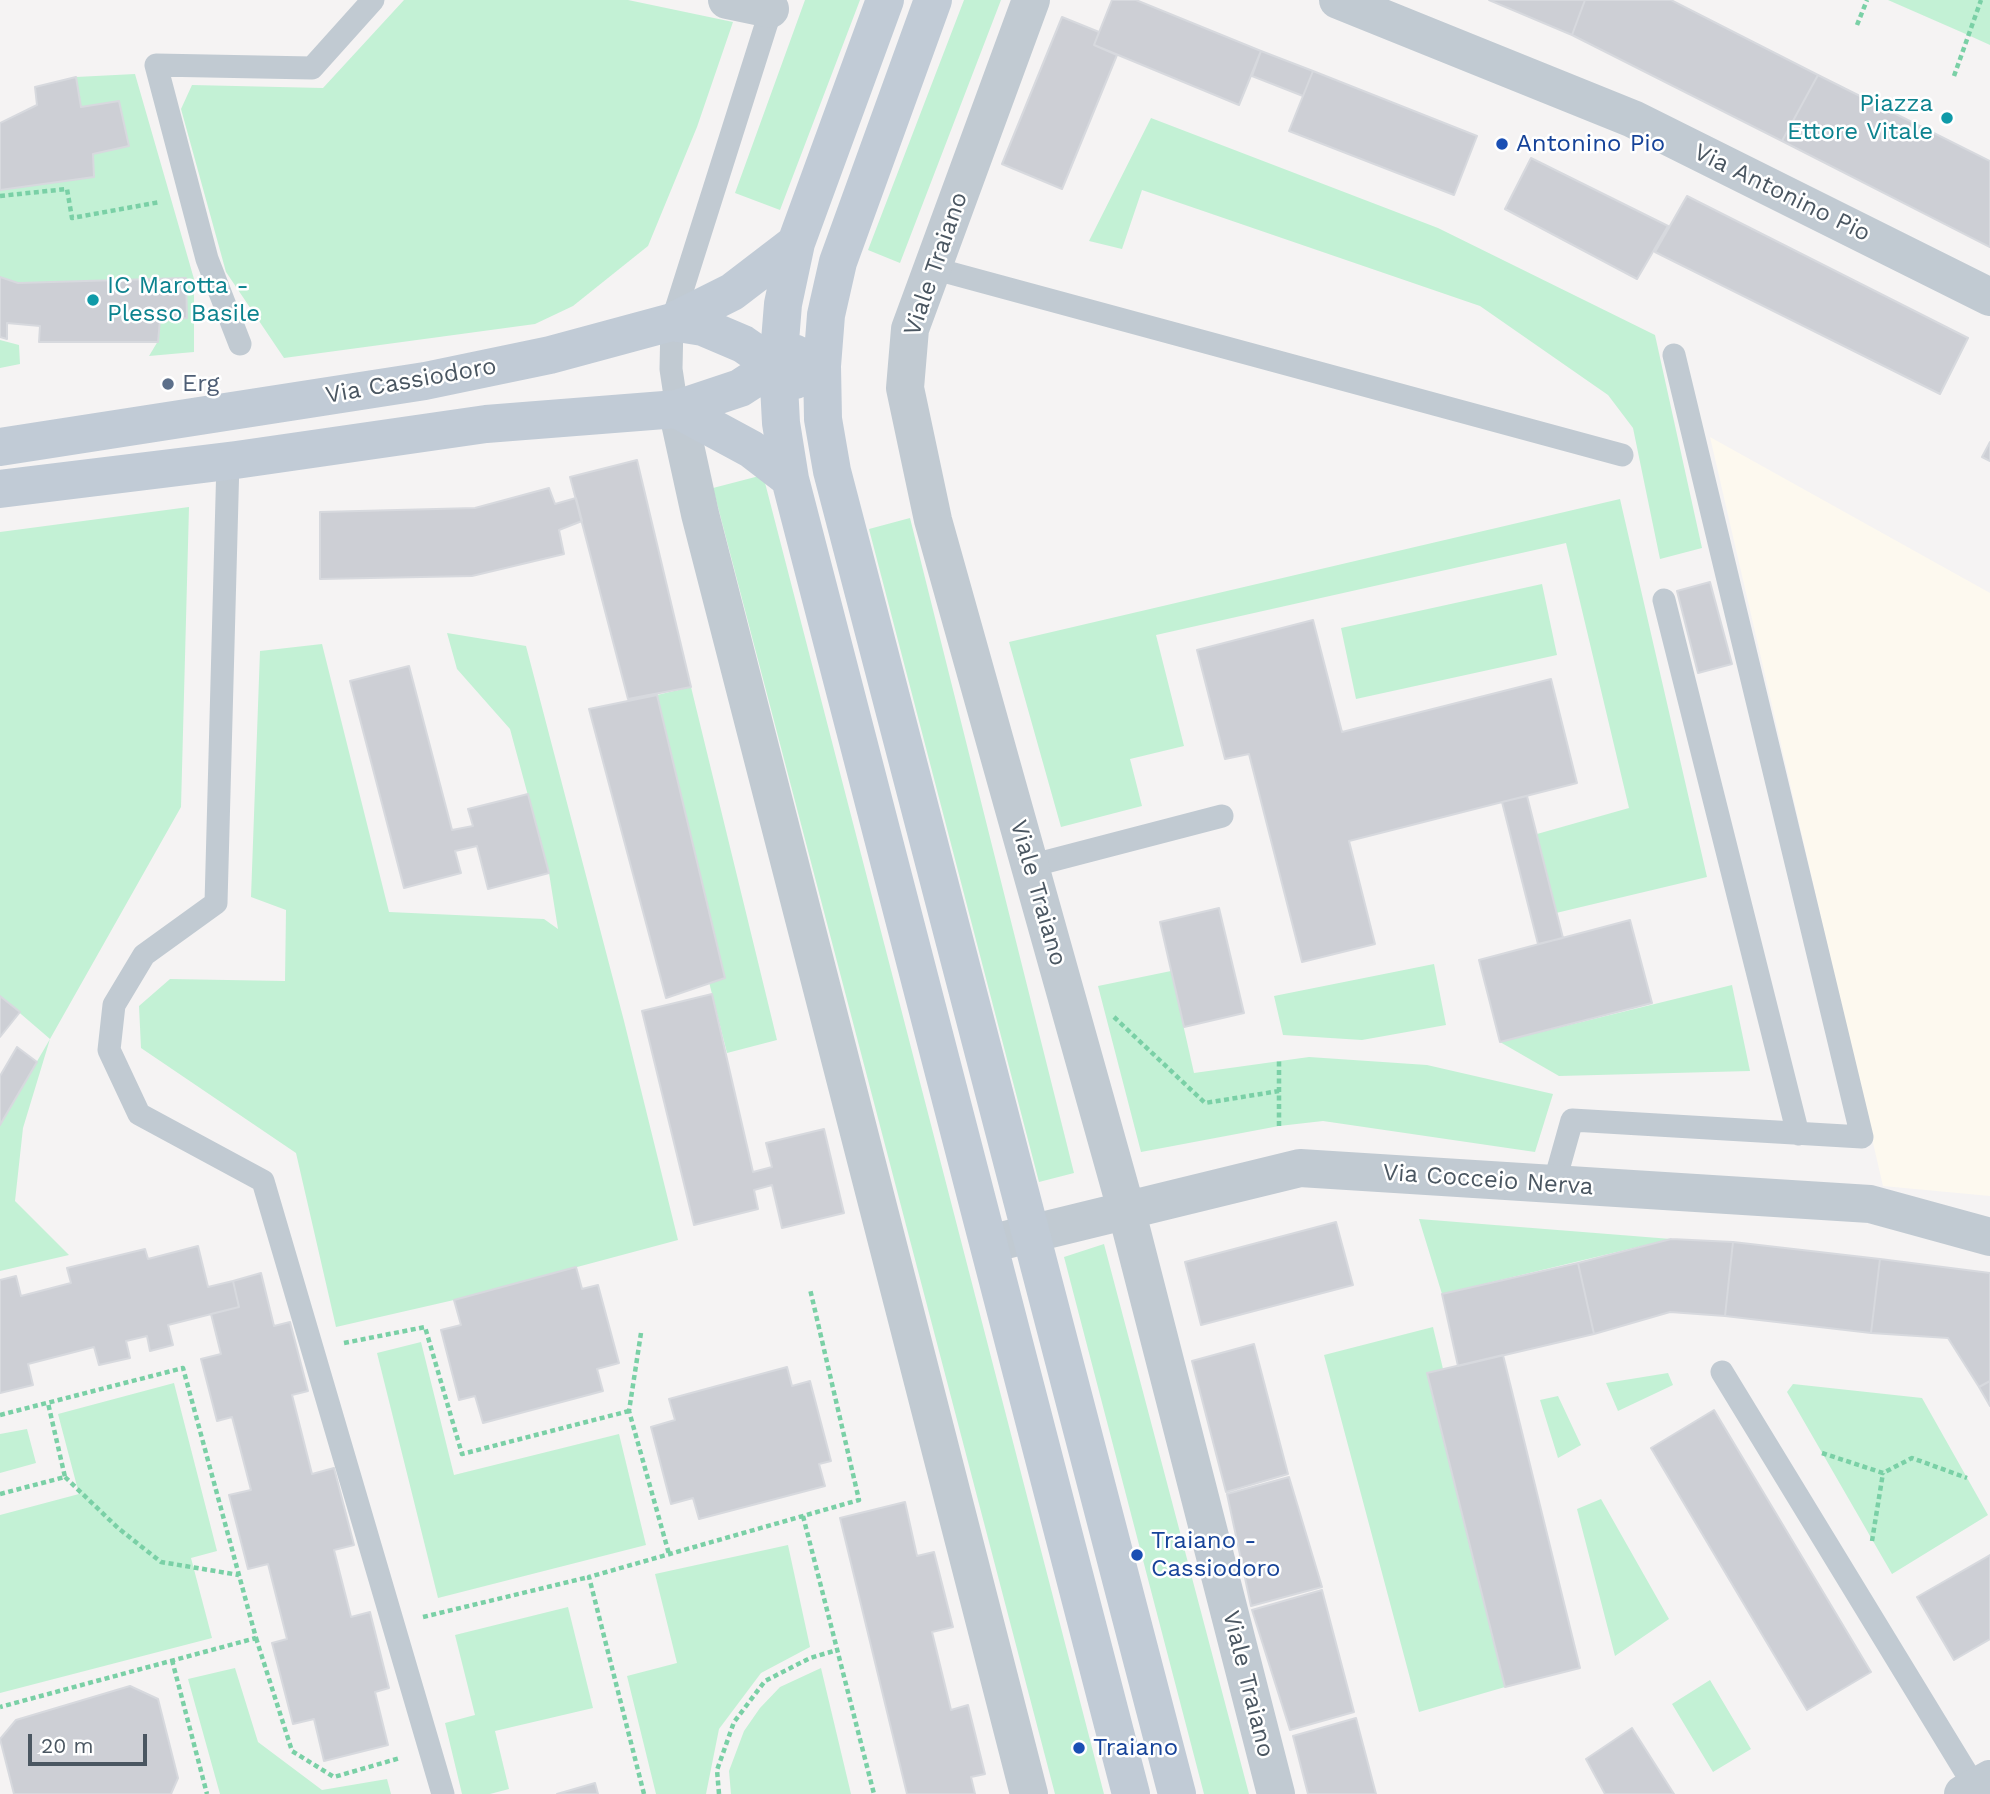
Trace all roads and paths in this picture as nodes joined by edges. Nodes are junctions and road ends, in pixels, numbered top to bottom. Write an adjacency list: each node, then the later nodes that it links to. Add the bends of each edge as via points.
1 (373, 0): 13 (lane, via 312,68 156,65)
2 (727, 0): 9 (street)
3 (885, 0): 14 (main road)
4 (933, 0): 17 (main road, via 855,211)
5 (1031, 0): 15 (street, Viale Traiano)
6 (1338, 0): 16 (street, Via Antonino Pio, via 1633,119)
7 (1867, 0): 10 (path)
8 (1980, 0): 11 (path)
9 (772, 4): 18 (lane)
10 (1857, 25)
11 (1954, 76)
12 (0, 195): 13 (path, via 67,189 72,218)
13 (190, 196): 19 (lane, via 207,259)
14 (796, 243): 18 (main road, Via Cassiodoro, via 732,292); 21 (main road, via 783,304)
15 (932, 268): 25 (lane); 31 (street, Viale Traiano, via 910,329 905,388 933,520)
16 (1990, 296)
17 (827, 315): 21 (main road, Via Cassiodoro, via 814,334); 23 (main road)
18 (672, 322): 21 (main road, via 703,327); 22 (lane, via 671,369); 24 (main road, Via Cassiodoro, via 550,355 425,381)
19 (240, 344)
20 (1674, 355): 36 (lane, via 1862,1138)
21 (778, 366): 22 (main road, Via Cassiodoro, via 740,388); 23 (main road, via 804,390); 27 (main road)
22 (677, 409): 26 (main road, Via Cassiodoro, via 486,424); 27 (main road, via 751,449); 71 (street)
23 (823, 418): 39 (main road, via 832,471)
24 (0, 447)
25 (1622, 455)
26 (228, 461): 28 (main road, Via Cassiodoro); 44 (lane, via 216,903 144,955 114,1005 109,1050 139,1114 263,1181)
27 (790, 480): 41 (main road)
28 (0, 489)
29 (1664, 600): 36 (lane)
30 (1222, 816): 31 (lane)
31 (1030, 866): 38 (street, Viale Traiano)
32 (1112, 1015): 34 (path, via 1205,1103)
33 (1279, 1061): 34 (path)
34 (1279, 1091): 35 (path)
35 (1279, 1126)
36 (1798, 1134): 37 (lane, via 1572,1120)
37 (1554, 1184): 38 (street, Via Cocceio Nerva, via 1300,1168); 40 (street, Via Cocceio Nerva, via 1870,1204)
38 (1126, 1209): 39 (street, Via Cocceio Nerva); 74 (street, Viale Traiano)
39 (1029, 1233): 41 (street, Via Cocceio Nerva); 73 (main road)
40 (1990, 1237)
41 (989, 1244): 72 (main road)
42 (810, 1289): 54 (path, via 859,1500)
43 (640, 1333): 47 (path)
44 (312, 1349): 47 (path, via 425,1327 462,1454); 59 (lane)
45 (1721, 1371): 65 (lane)
46 (48, 1403): 48 (path); 51 (path); 57 (path, via 183,1368)
47 (629, 1411): 56 (path)
48 (0, 1415)
49 (1822, 1453): 50 (path)
50 (1883, 1473): 52 (path, via 1912,1458); 55 (path)
51 (65, 1477): 53 (path); 57 (path, via 161,1562)
52 (1967, 1478)
53 (0, 1494)
54 (803, 1516): 56 (path); 61 (path)
55 (1872, 1541)
56 (669, 1554): 58 (path)
57 (239, 1575): 60 (path)
58 (589, 1577): 59 (path); 68 (path)
59 (393, 1624): 64 (lane)
60 (256, 1638): 62 (path); 64 (path, via 292,1751 334,1777)
61 (837, 1650): 69 (path, via 765,1681 734,1722 718,1770); 70 (path)
62 (172, 1660): 63 (path); 66 (path)
63 (0, 1707)
64 (430, 1749): 67 (lane)
65 (1976, 1786)
66 (207, 1794)
67 (443, 1794)
68 (644, 1794)
69 (719, 1794)
70 (874, 1794)
71 (1029, 1794)
72 (1131, 1794)
73 (1177, 1794)
74 (1276, 1794)

